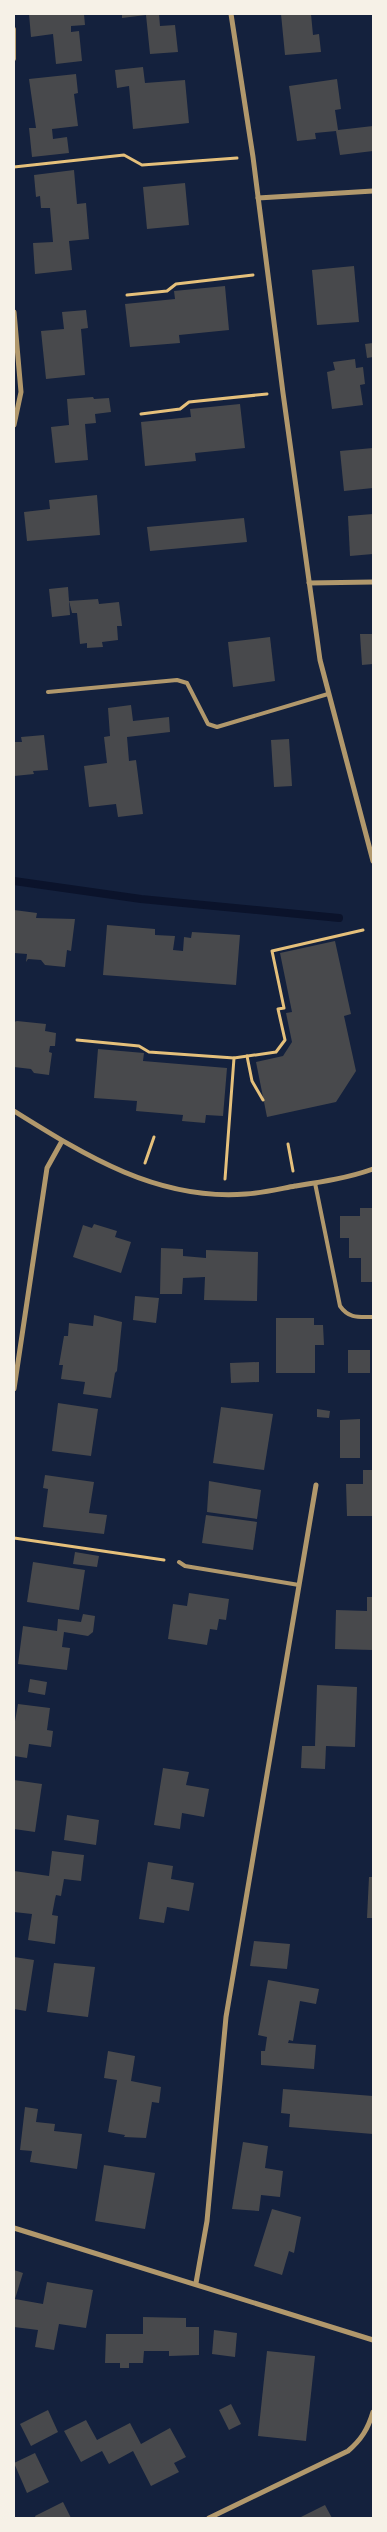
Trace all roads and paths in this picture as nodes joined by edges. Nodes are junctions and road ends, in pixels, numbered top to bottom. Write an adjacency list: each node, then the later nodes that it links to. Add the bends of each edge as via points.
1 (232, 14): 4 (street)
2 (14, 29): 3 (lane)
3 (14, 59)
4 (253, 157): 5 (path, via 142,165 124,155); 7 (street)
5 (14, 167)
6 (373, 191): 7 (street)
7 (258, 198): 8 (street)
8 (268, 274): 9 (path, via 176,284 167,291); 11 (street)
9 (127, 295)
10 (14, 312): 13 (street, via 21,392)
11 (283, 393): 12 (path, via 190,402 180,409); 15 (street)
12 (141, 414)
13 (14, 425)
14 (373, 582): 15 (street)
15 (309, 583): 17 (street)
16 (48, 692): 17 (lane, via 177,680 187,683 208,724 217,727)
17 (328, 694): 18 (street)
18 (373, 861)
19 (363, 930): 21 (path, via 272,951 284,1008 278,1009 285,1040 276,1052)
20 (77, 1040): 22 (path, via 139,1046 149,1052)
21 (247, 1056): 22 (path); 23 (path, via 252,1082)
22 (234, 1058): 32 (path)
23 (263, 1100)
24 (14, 1111): 26 (street)
25 (154, 1137): 29 (path)
26 (62, 1141): 29 (street); 35 (street, via 46,1168)
27 (288, 1144): 31 (path)
28 (373, 1169): 30 (street)
29 (139, 1180): 32 (street, via 176,1190)
30 (315, 1183): 31 (street); 33 (lane, via 340,1306 346,1314 354,1317)
31 (297, 1186): 32 (street)
32 (224, 1195)
33 (373, 1317)
34 (14, 1333): 35 (street)
35 (21, 1334): 36 (street)
36 (14, 1389)
37 (316, 1485): 40 (street)
38 (14, 1538): 39 (path)
39 (179, 1562): 40 (lane, via 185,1566)
40 (299, 1585): 42 (street, via 226,2017 207,2221)
41 (14, 2228): 42 (street)
42 (196, 2283): 43 (street)
43 (373, 2340)
44 (373, 2412): 45 (street, via 368,2427 348,2451)
45 (209, 2518)

